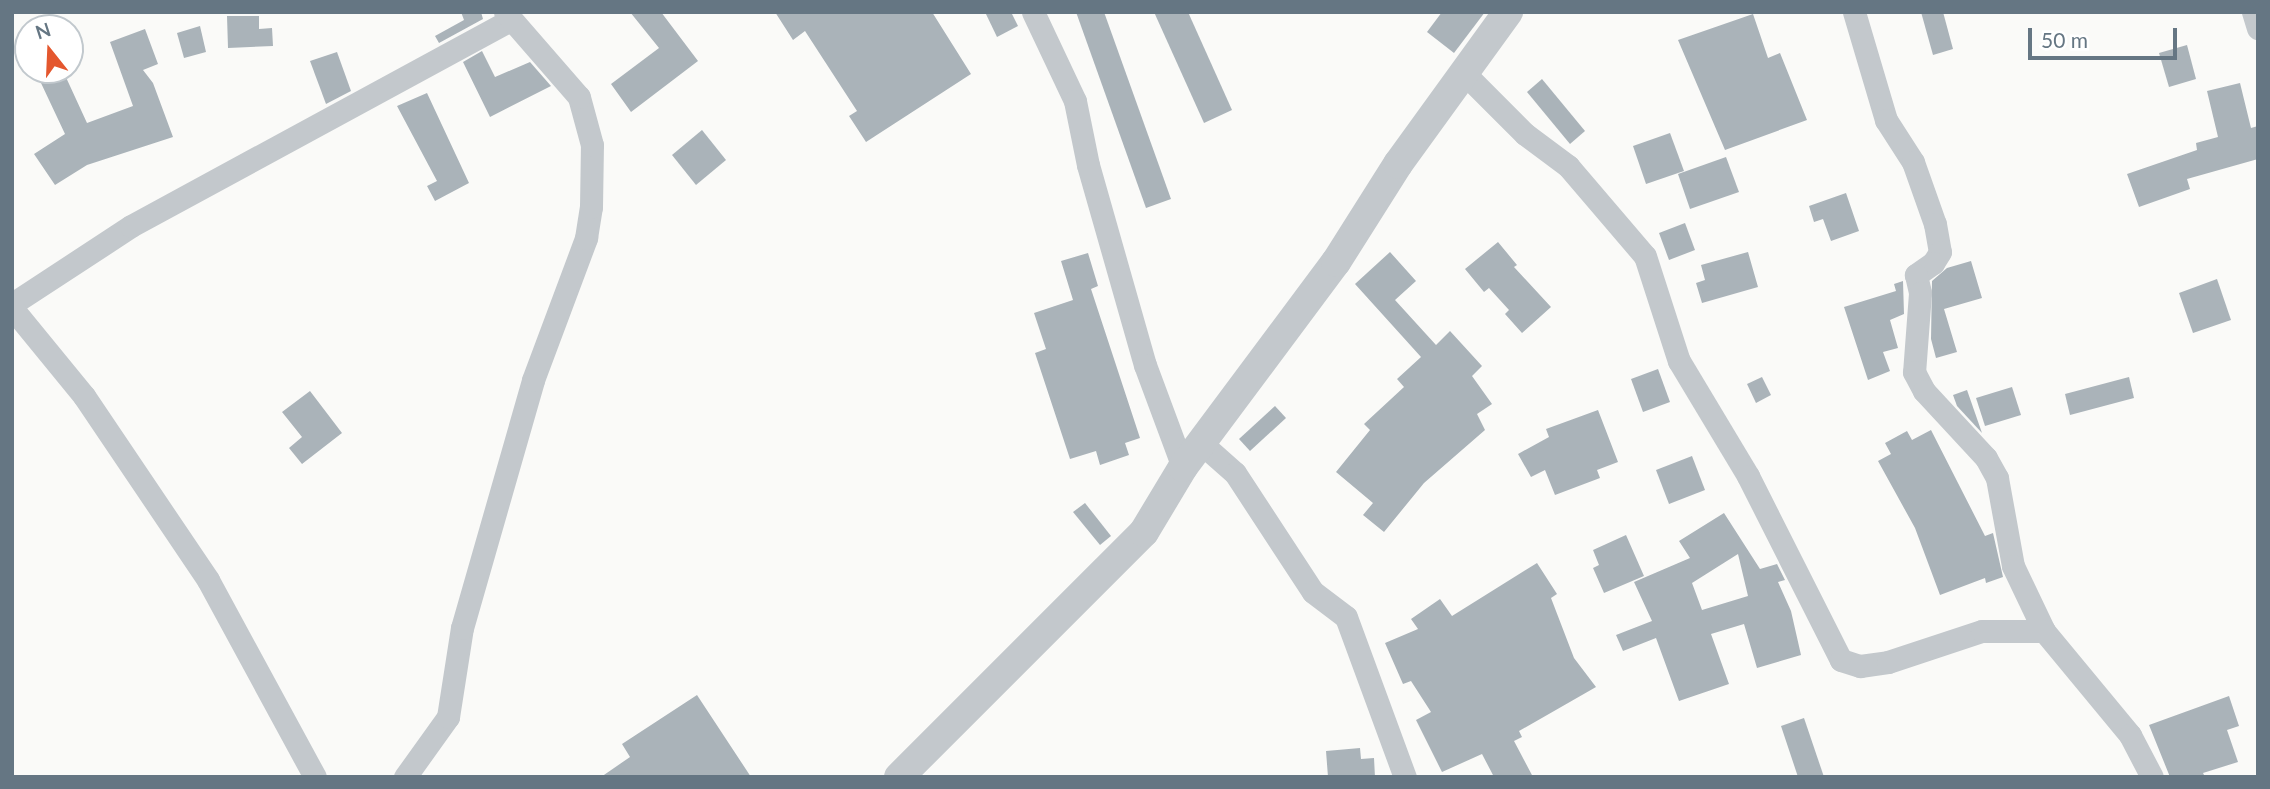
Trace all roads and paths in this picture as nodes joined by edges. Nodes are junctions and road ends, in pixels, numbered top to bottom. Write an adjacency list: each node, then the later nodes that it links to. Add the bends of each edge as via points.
1 (1033, 12): 10 (street, via 1074,101 1145,365)
2 (1508, 12): 7 (street)
3 (1854, 12): 11 (street, via 1886,121 1913,162 1936,224 1940,252 1916,275 1920,293 1914,372 1924,391 1986,458 1997,478 2013,566)
4 (2253, 12): 6 (street)
5 (508, 16): 8 (street, via 131,226); 13 (street, via 579,97 592,145 592,206 586,239 533,380 461,628 448,717)
6 (2258, 28)
7 (1464, 73): 9 (street, via 1336,262); 11 (street, via 1525,134 1568,166 1645,256 1679,361 1748,476 1840,660 1860,666 1888,662 1982,631)
8 (12, 306): 12 (street, via 84,396 208,580)
9 (1201, 443): 10 (street); 15 (street, via 1234,473 1312,592 1346,617)
10 (1183, 467): 14 (street, via 1144,532)
11 (2044, 631): 16 (street, via 2141,751)
12 (315, 777)
13 (405, 777)
14 (899, 777)
15 (1405, 777)
16 (2152, 777)

